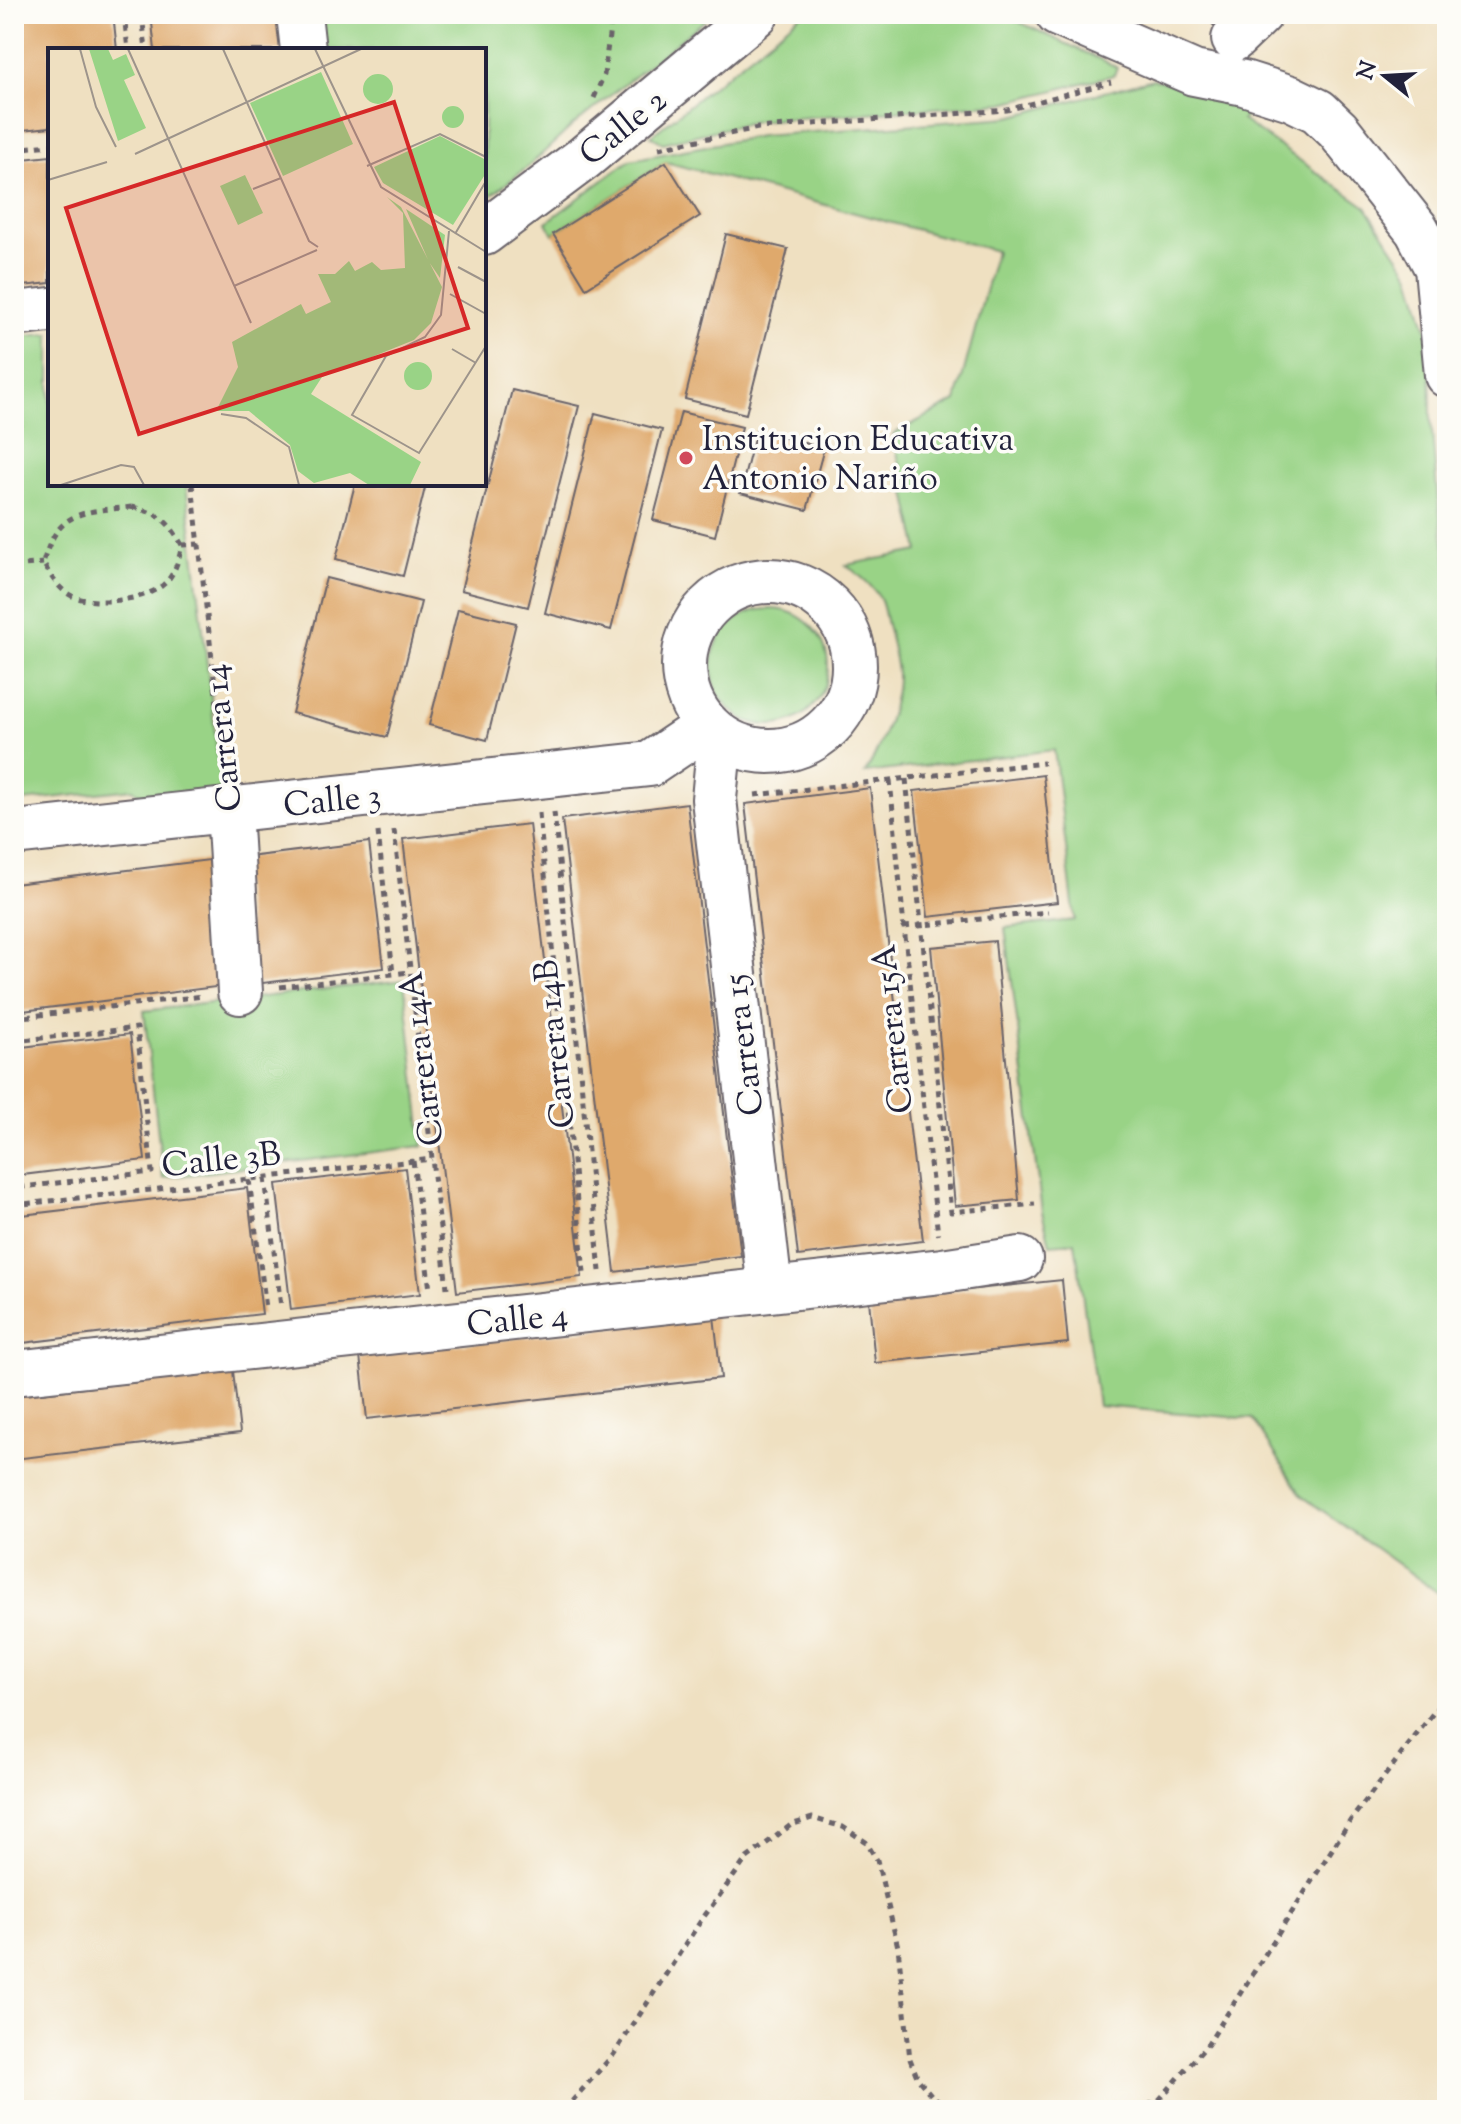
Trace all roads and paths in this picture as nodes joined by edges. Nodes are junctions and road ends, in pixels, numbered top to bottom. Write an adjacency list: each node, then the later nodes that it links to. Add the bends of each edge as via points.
1 (124, 14): 7 (path)
2 (142, 14): 8 (path)
3 (299, 14): 9 (street)
4 (615, 14): 12 (path, via 604,75 595,92)
5 (756, 14): 12 (street, Calle 2)
6 (1058, 14): 17 (street, via 1194,73 1244,83 1318,111 1417,230 1437,268)
7 (128, 48)
8 (146, 48)
9 (303, 48)
10 (1118, 80): 12 (path, via 1007,110 758,128 647,151)
11 (48, 145): 13 (path)
12 (598, 146): 14 (street, Calle 2)
13 (14, 149)
14 (486, 231)
15 (48, 310): 16 (street)
16 (14, 314)
17 (1447, 375)
18 (192, 486): 19 (path, Carrera 14)
19 (199, 544): 20 (path); 30 (path, Carrera 14)
20 (182, 545): 21 (path, via 171,525 153,512 132,507 82,512 62,524 49,541); 21 (path, via 177,566 163,585 145,596 95,602 73,596 55,583)
21 (43, 563): 22 (path)
22 (14, 566)
23 (717, 727): 25 (street, Calle 3, via 650,764); 29 (street, Carrera 15)
24 (1044, 763): 26 (path)
25 (543, 776): 28 (street, Calle 3); 48 (path, Carrera 14B); 48 (path, Carrera 14B)
26 (906, 779): 27 (path); 33 (path, Carrera 15A)
27 (890, 780): 29 (path); 34 (path, Carrera 15A)
28 (381, 794): 30 (street, Calle 3); 35 (path, Carrera 14A); 38 (path, Carrera 14A)
29 (714, 799): 47 (street, Carrera 15)
30 (229, 810): 31 (street, Calle 3); 36 (street, Carrera 14)
31 (14, 833)
32 (1048, 912): 33 (path)
33 (921, 925): 34 (path); 43 (path, Carrera 15A, via 951,1212)
34 (904, 927): 46 (path, Carrera 15A)
35 (393, 974)
36 (240, 992)
37 (14, 1041): 42 (path, Calle 3B, via 137,1028 152,1172)
38 (432, 1159): 39 (path, Calle 3B); 49 (path, Carrera 14A)
39 (413, 1161): 40 (path, Calle 3B); 49 (path, Carrera 14A)
40 (265, 1177): 41 (path, Calle 3B); 50 (path)
41 (249, 1179): 44 (path, Calle 3B); 50 (path)
42 (14, 1188)
43 (1035, 1204)
44 (14, 1205)
45 (1020, 1259): 46 (street, Calle 4)
46 (942, 1271): 47 (street, Calle 4)
47 (770, 1290): 48 (street, Calle 4)
48 (596, 1309): 49 (street, Calle 4)
49 (443, 1326): 50 (street, Calle 4)
50 (278, 1344): 51 (street, Calle 4)
51 (14, 1373)
52 (1447, 1695): 55 (path, via 1350,1821 1208,2044 1159,2100)
53 (564, 2110): 54 (path, via 614,2054 747,1858 791,1825 812,1818 843,1827 866,1842 877,1860 898,1947 910,2059 932,2096)
54 (961, 2110)
55 (1137, 2110)

